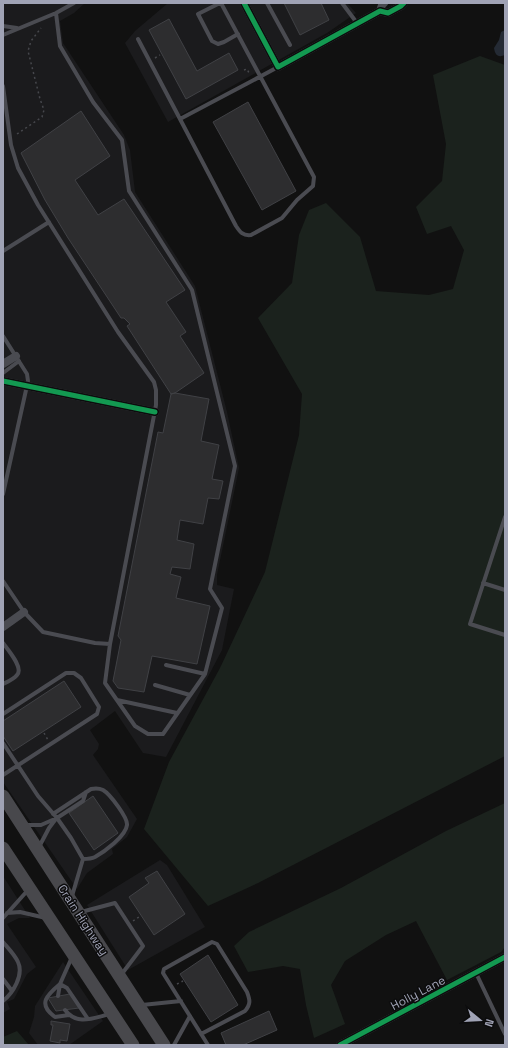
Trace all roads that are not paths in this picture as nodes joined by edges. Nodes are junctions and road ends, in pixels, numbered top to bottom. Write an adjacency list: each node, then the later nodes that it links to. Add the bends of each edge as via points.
1 (74, 3): 9 (lane)
2 (221, 3): 14 (lane); 14 (lane, via 198,14 212,41 218,44)
3 (244, 3): 17 (street)
4 (267, 3): 16 (lane)
5 (342, 3): 10 (lane)
6 (384, 3): 8 (street)
7 (404, 3): 8 (street, via 388,13)
8 (380, 11): 10 (street)
9 (56, 14): 12 (lane); 42 (lane, via 60,46 94,102 122,140 129,191 192,290 235,466 210,589 222,608)
10 (358, 23): 17 (street)
11 (3, 26): 12 (lane)
12 (19, 28): 13 (lane)
13 (3, 34)
14 (238, 34): 18 (lane)
15 (138, 39): 20 (lane)
16 (290, 45)
17 (278, 67): 18 (lane)
18 (260, 77): 20 (lane); 20 (lane, via 314,177 314,182 282,218 251,235 240,232)
19 (3, 86): 21 (lane)
20 (180, 119)
21 (5, 121): 22 (lane, via 18,168)
22 (49, 222): 23 (lane); 30 (lane, via 118,332 154,382)
23 (3, 251)
24 (3, 336): 25 (lane)
25 (18, 358): 26 (street); 27 (lane); 29 (lane, via 28,374)
26 (3, 364)
27 (3, 372)
28 (3, 381): 29 (street)
29 (27, 386): 30 (street); 31 (lane)
30 (155, 412): 40 (lane)
31 (3, 494)
32 (505, 517): 34 (lane)
33 (3, 581): 36 (lane)
34 (483, 583): 35 (lane); 38 (lane, via 470,624)
35 (505, 590)
36 (24, 612): 37 (street); 40 (lane, via 48,634)
37 (4, 624)
38 (505, 635)
39 (3, 643): 43 (lane, via 19,671)
40 (110, 644): 46 (lane, via 105,683)
41 (166, 665): 42 (lane)
42 (205, 674): 45 (lane)
43 (3, 684)
44 (155, 685): 45 (lane)
45 (190, 695): 47 (lane)
46 (118, 700): 47 (lane); 47 (lane, via 135,726 148,734 163,734)
47 (177, 713)
48 (3, 714): 50 (lane, via 66,672 74,673 81,678 99,707 97,714)
49 (3, 743): 50 (lane)
50 (18, 765): 51 (lane); 54 (lane)
51 (3, 775)
52 (86, 792): 54 (lane); 55 (lane, via 83,801); 59 (lane, via 94,788 105,791 128,824 122,837 95,857)
53 (3, 796): 56 (highway, Crain Highway)
54 (53, 814): 55 (lane)
55 (57, 818): 56 (lane, via 41,825); 58 (lane); 59 (lane)
56 (22, 825): 58 (highway, Crain Highway)
57 (3, 848): 60 (highway)
58 (38, 849): 61 (highway, Crain Highway)
59 (83, 859): 61 (lane)
60 (30, 888): 63 (lane); 65 (highway)
61 (70, 900): 62 (highway, Crain Highway)
62 (78, 912): 70 (highway, Crain Highway); 70 (lane, via 116,903 143,946)
63 (7, 913): 64 (lane); 65 (lane, via 20,912)
64 (3, 918)
65 (50, 919): 67 (highway)
66 (3, 942): 73 (lane, via 18,962 20,969)
67 (73, 955): 72 (lane); 79 (highway)
68 (505, 957): 69 (street, Holly Lane)
69 (476, 973): 84 (lane); 89 (street, Holly Lane)
70 (120, 977): 77 (highway, Crain Highway)
71 (3, 979): 73 (lane)
72 (60, 984): 74 (lane); 80 (lane, via 48,995 45,1000 46,1006 55,1017); 82 (lane, via 68,988)
73 (12, 991): 75 (lane)
74 (58, 996)
75 (3, 1001)
76 (181, 1001): 77 (lane); 81 (lane); 83 (lane, via 162,973 164,968 212,942 217,944 250,1000 244,1011)
77 (138, 1005): 86 (highway, Crain Highway)
78 (65, 1010): 80 (lane)
79 (112, 1013): 82 (lane); 85 (highway)
80 (69, 1015): 82 (lane, via 80,1020)
81 (190, 1016): 83 (lane); 87 (lane)
82 (88, 1019)
83 (201, 1034): 88 (lane)
84 (505, 1034)
85 (130, 1042)
86 (164, 1045)
87 (174, 1045)
88 (208, 1045)
89 (340, 1045)

